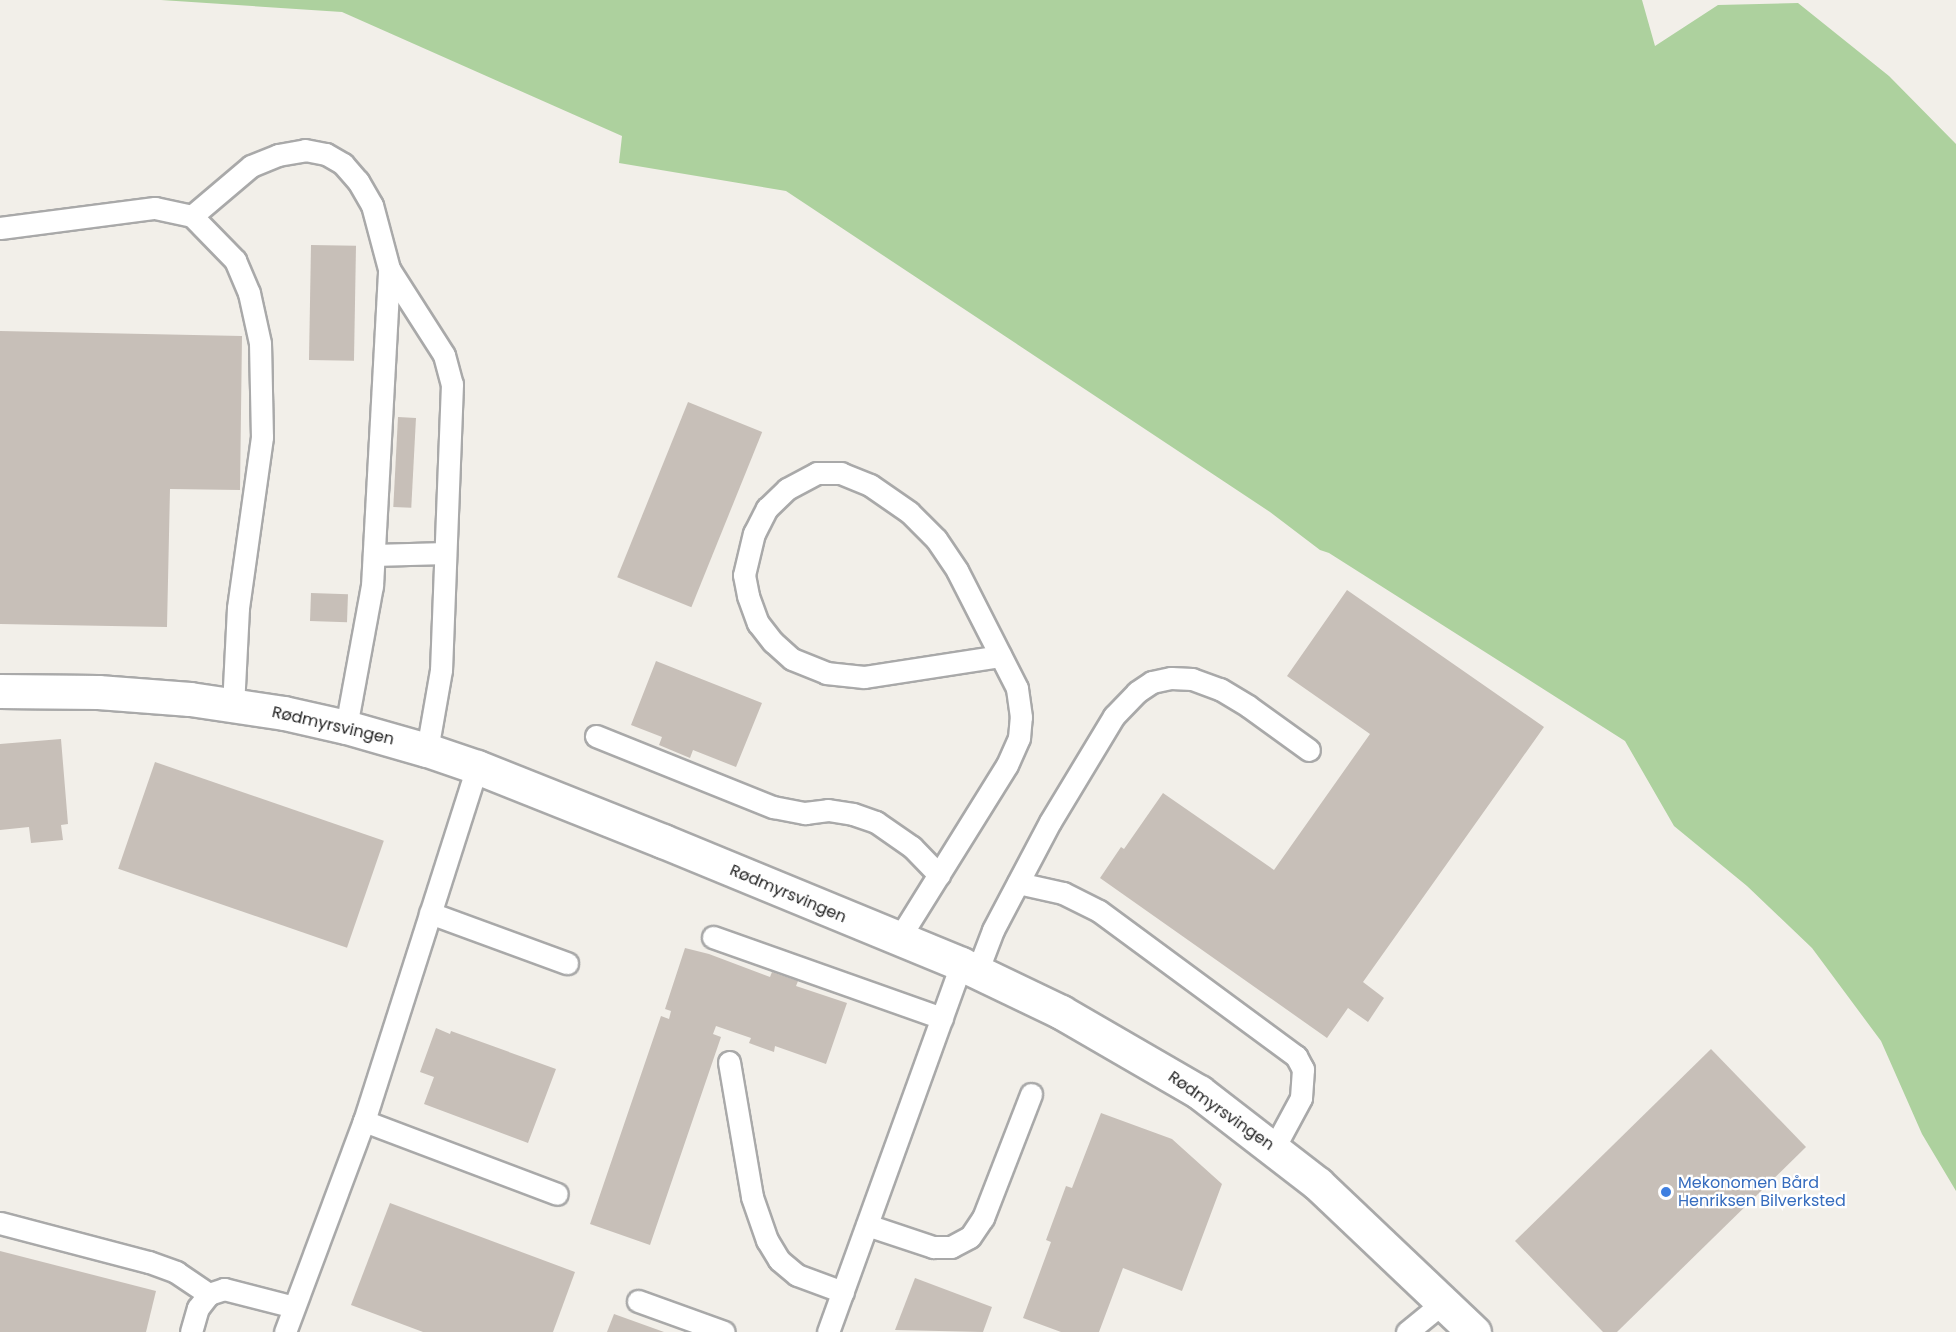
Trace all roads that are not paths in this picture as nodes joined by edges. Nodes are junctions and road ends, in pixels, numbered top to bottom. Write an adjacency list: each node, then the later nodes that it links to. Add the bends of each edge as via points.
1 (192, 216): 2 (lane, via 155,208); 3 (lane, via 251,166 305,150 326,154 343,164 372,205); 8 (lane, via 235,260 249,293 260,343 262,437 238,608)
2 (0, 228)
3 (389, 269): 4 (lane, via 444,355 452,384); 5 (lane)
4 (445, 553): 5 (lane); 11 (lane, via 441,670)
5 (374, 555): 9 (lane, via 372,586)
6 (1000, 656): 6 (lane, via 957,570 936,538 870,485 841,473 817,473 787,489 767,508 754,533 744,575 758,623 792,659 826,672 864,676); 14 (lane, via 1017,688 1019,738 1007,765)
7 (0, 691): 8 (street, Rødmyrsvingen, via 98,692)
8 (233, 706): 9 (street, Rødmyrsvingen)
9 (346, 727): 11 (street, Rødmyrsvingen)
10 (596, 736): 14 (lane, via 773,807 805,813 828,810 876,822 912,847)
11 (427, 750): 13 (street, Rødmyrsvingen)
12 (1309, 750): 15 (lane, via 1220,689 1192,679 1152,682 1137,692 1108,726)
13 (477, 767): 16 (lane); 18 (street, Rødmyrsvingen)
14 (939, 875): 18 (lane)
15 (1018, 883): 20 (lane); 25 (lane, via 1063,893 1099,912 1296,1056 1303,1069 1301,1098)
16 (430, 913): 19 (lane); 24 (lane)
17 (713, 937): 21 (lane)
18 (898, 940): 20 (street, Rødmyrsvingen)
19 (567, 963)
20 (969, 968): 21 (lane); 25 (street, Rødmyrsvingen, via 1061,1012 1180,1081)
21 (942, 1018): 28 (lane)
22 (729, 1062): 29 (lane, via 752,1197 767,1240 779,1260 797,1275)
23 (1031, 1094): 28 (lane, via 983,1218 970,1237 951,1247 933,1247)
24 (364, 1121): 26 (lane); 33 (lane)
25 (1274, 1148): 32 (street, Rødmyrsvingen)
26 (557, 1194)
27 (0, 1223): 30 (lane, via 149,1262 176,1272)
28 (867, 1225): 29 (lane)
29 (843, 1292): 37 (lane)
30 (209, 1294): 33 (lane, via 224,1289); 34 (lane, via 198,1308)
31 (638, 1301): 36 (lane)
32 (1445, 1301): 38 (lane); 39 (street, Rødmyrsvingen)
33 (294, 1307): 35 (lane)
34 (191, 1332)
35 (285, 1332)
36 (724, 1332)
37 (828, 1332)
38 (1407, 1332)
39 (1474, 1332)

